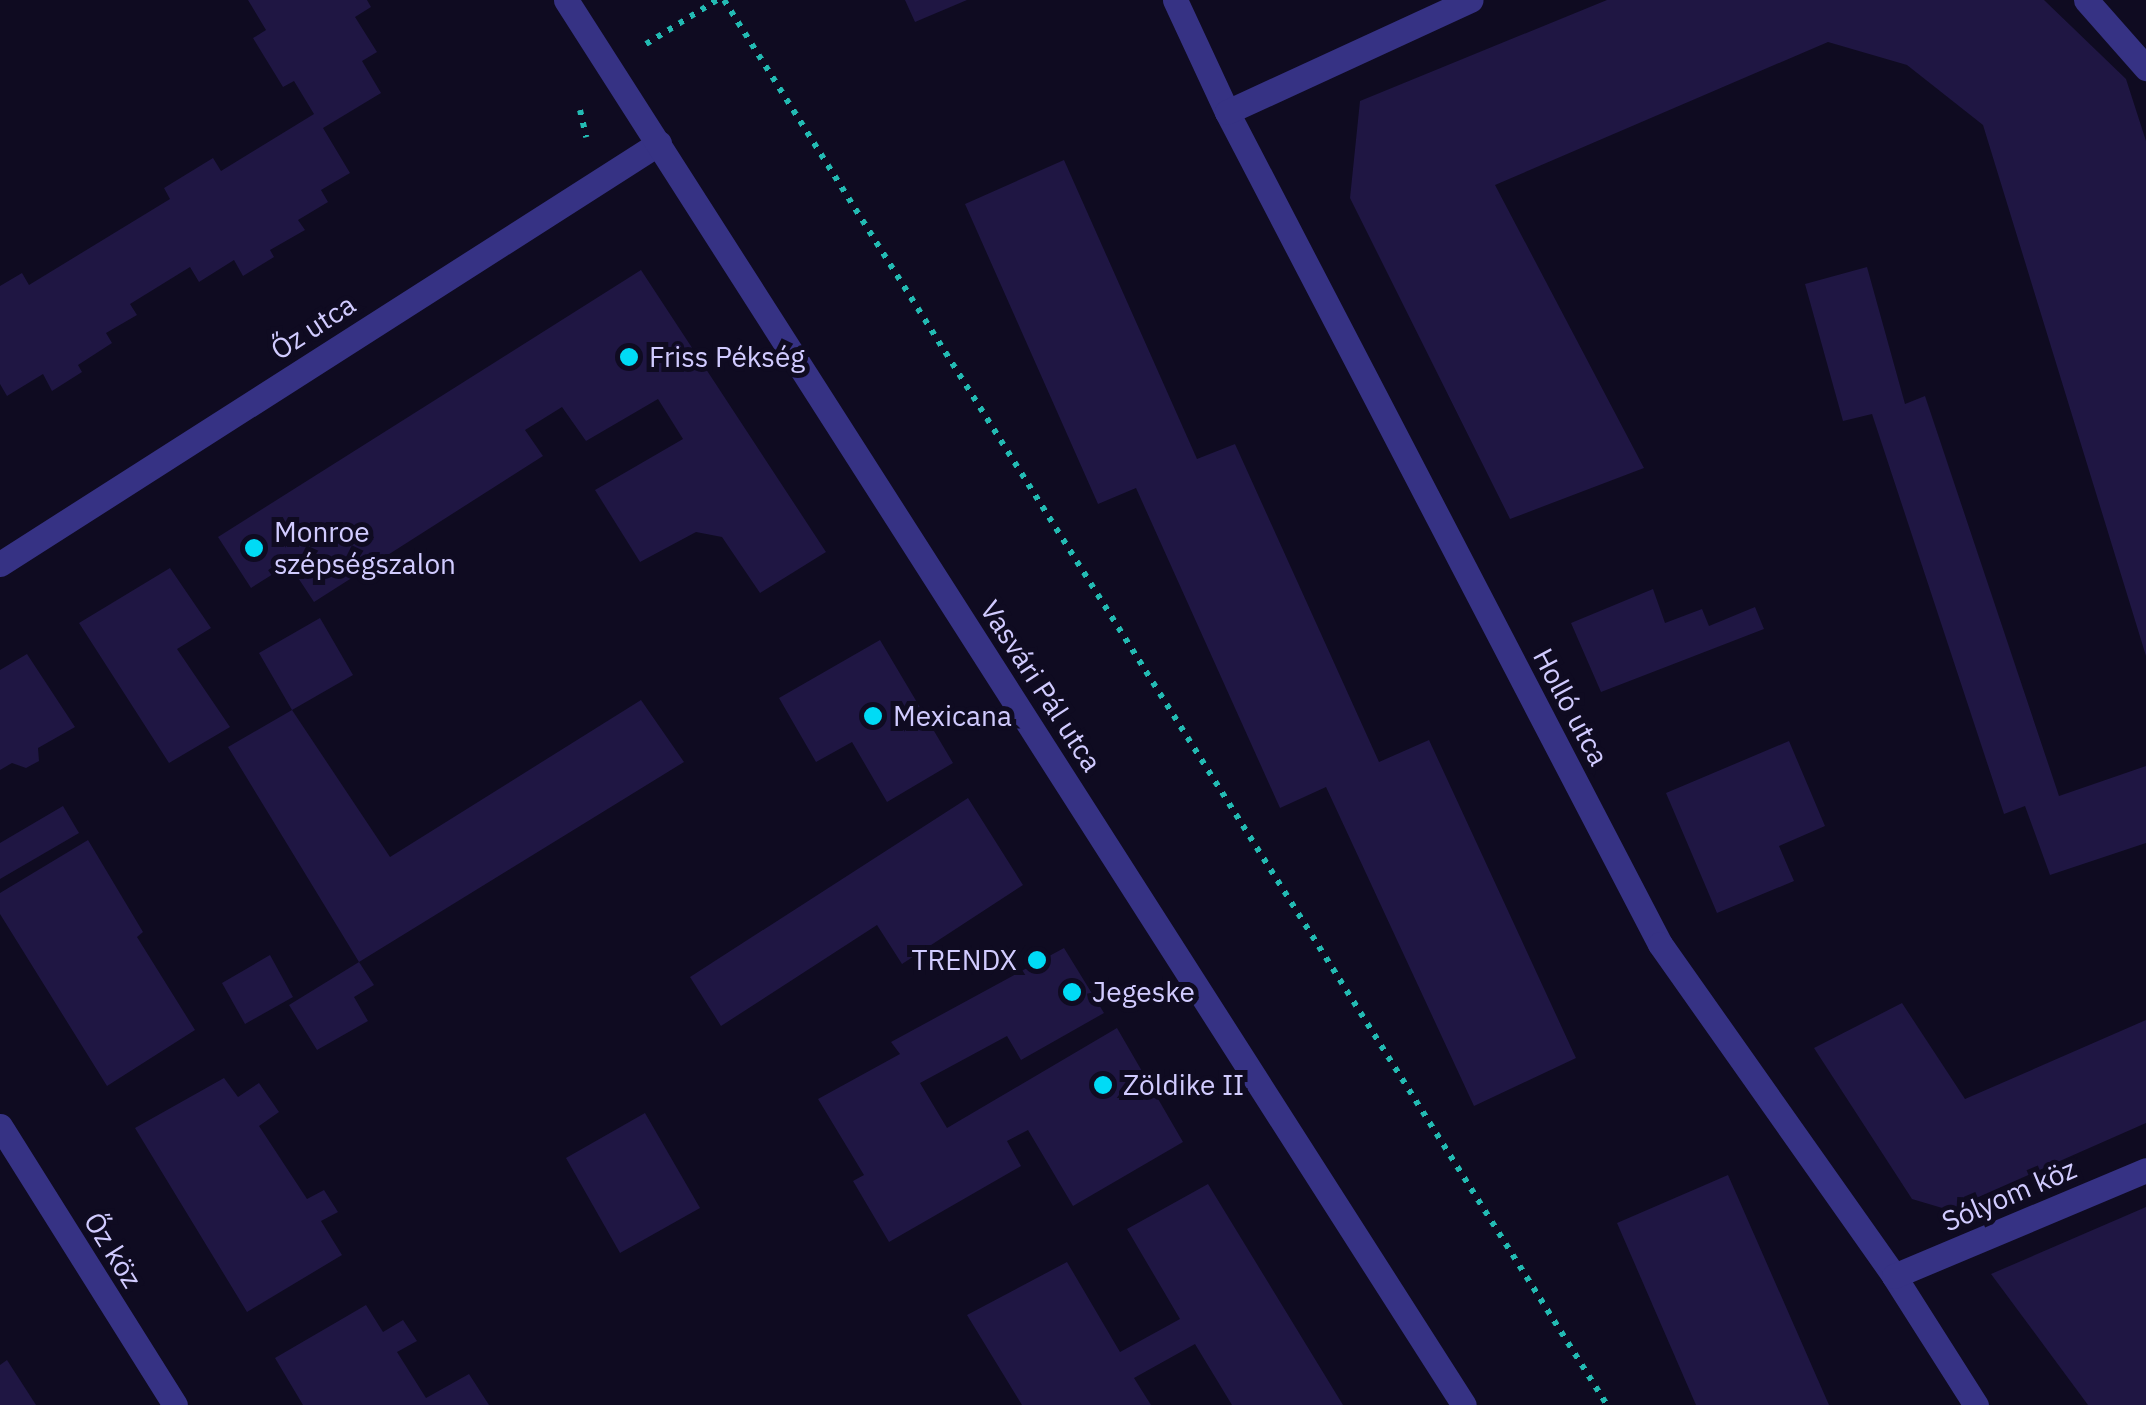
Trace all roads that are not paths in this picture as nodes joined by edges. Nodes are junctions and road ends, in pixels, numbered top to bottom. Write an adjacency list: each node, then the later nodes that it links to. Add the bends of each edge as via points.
1 (566, 0): 7 (street, Vasvári Pál utca)
2 (1175, 0): 6 (street, Holló utca)
3 (1471, 0): 6 (street)
4 (2086, 0): 5 (street)
5 (2146, 68)
6 (1227, 112): 11 (street, Holló utca, via 1660,944)
7 (660, 143): 8 (street, Őz utca); 13 (street, Vasvári Pál utca)
8 (0, 564)
9 (0, 1126): 12 (street, Őz köz)
10 (2146, 1170): 11 (street, Sólyom köz)
11 (1894, 1276): 14 (street, Holló utca)
12 (175, 1405)
13 (1464, 1405)
14 (1976, 1405)

